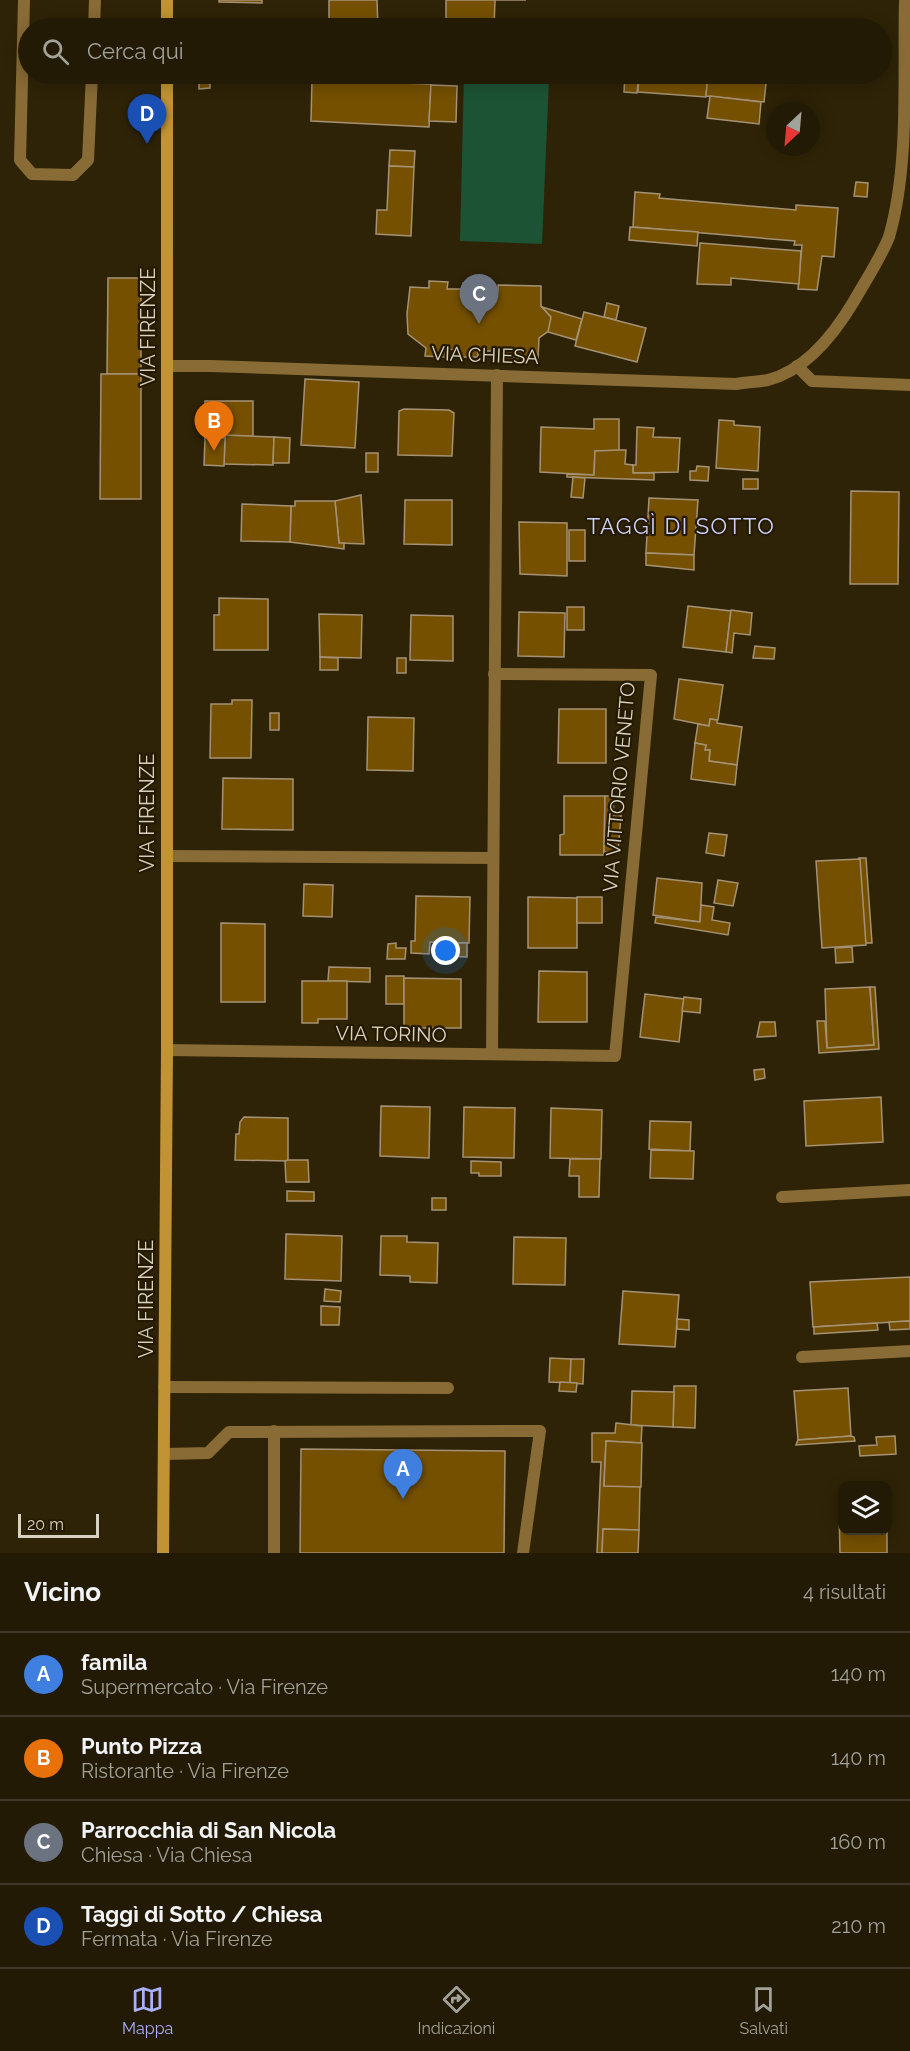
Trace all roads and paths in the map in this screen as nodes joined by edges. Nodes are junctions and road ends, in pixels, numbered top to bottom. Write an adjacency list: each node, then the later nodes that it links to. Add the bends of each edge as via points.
1 (24, 0): 5 (street)
2 (95, 0): 6 (street)
3 (167, 0): 7 (main road)
4 (905, 0): 12 (street, VIA CHIESA, via 906,144 901,191 889,236 841,323)
5 (24, 18)
6 (94, 18)
7 (167, 18)
8 (22, 84): 9 (street, via 20,160 32,174 73,175 88,160)
9 (92, 84)
10 (167, 84): 11 (main road, VIA FIRENZE)
11 (169, 366): 13 (street, VIA CHIESA); 16 (main road, VIA FIRENZE)
12 (797, 366): 13 (street, VIA CHIESA, via 769,379 736,384); 14 (street, via 812,381)
13 (496, 375): 15 (street)
14 (910, 385)
15 (494, 674): 17 (street); 20 (street, VIA VITTORIO VENETO, via 651,675)
16 (167, 856): 17 (street); 18 (main road, VIA FIRENZE)
17 (493, 858): 19 (street)
18 (167, 1050): 19 (street, VIA TORINO); 25 (main road, VIA FIRENZE)
19 (492, 1054): 20 (street, VIA TORINO)
20 (615, 1056)
21 (910, 1190): 22 (street)
22 (782, 1197)
23 (910, 1351): 24 (street)
24 (802, 1357)
25 (164, 1387): 26 (street); 28 (main road, VIA FIRENZE)
26 (448, 1388)
27 (274, 1431): 28 (street, via 229,1431 208,1453); 30 (street); 31 (street, via 540,1431)
28 (165, 1454): 29 (main road, VIA FIRENZE)
29 (163, 1553)
30 (274, 1553)
31 (523, 1553)

